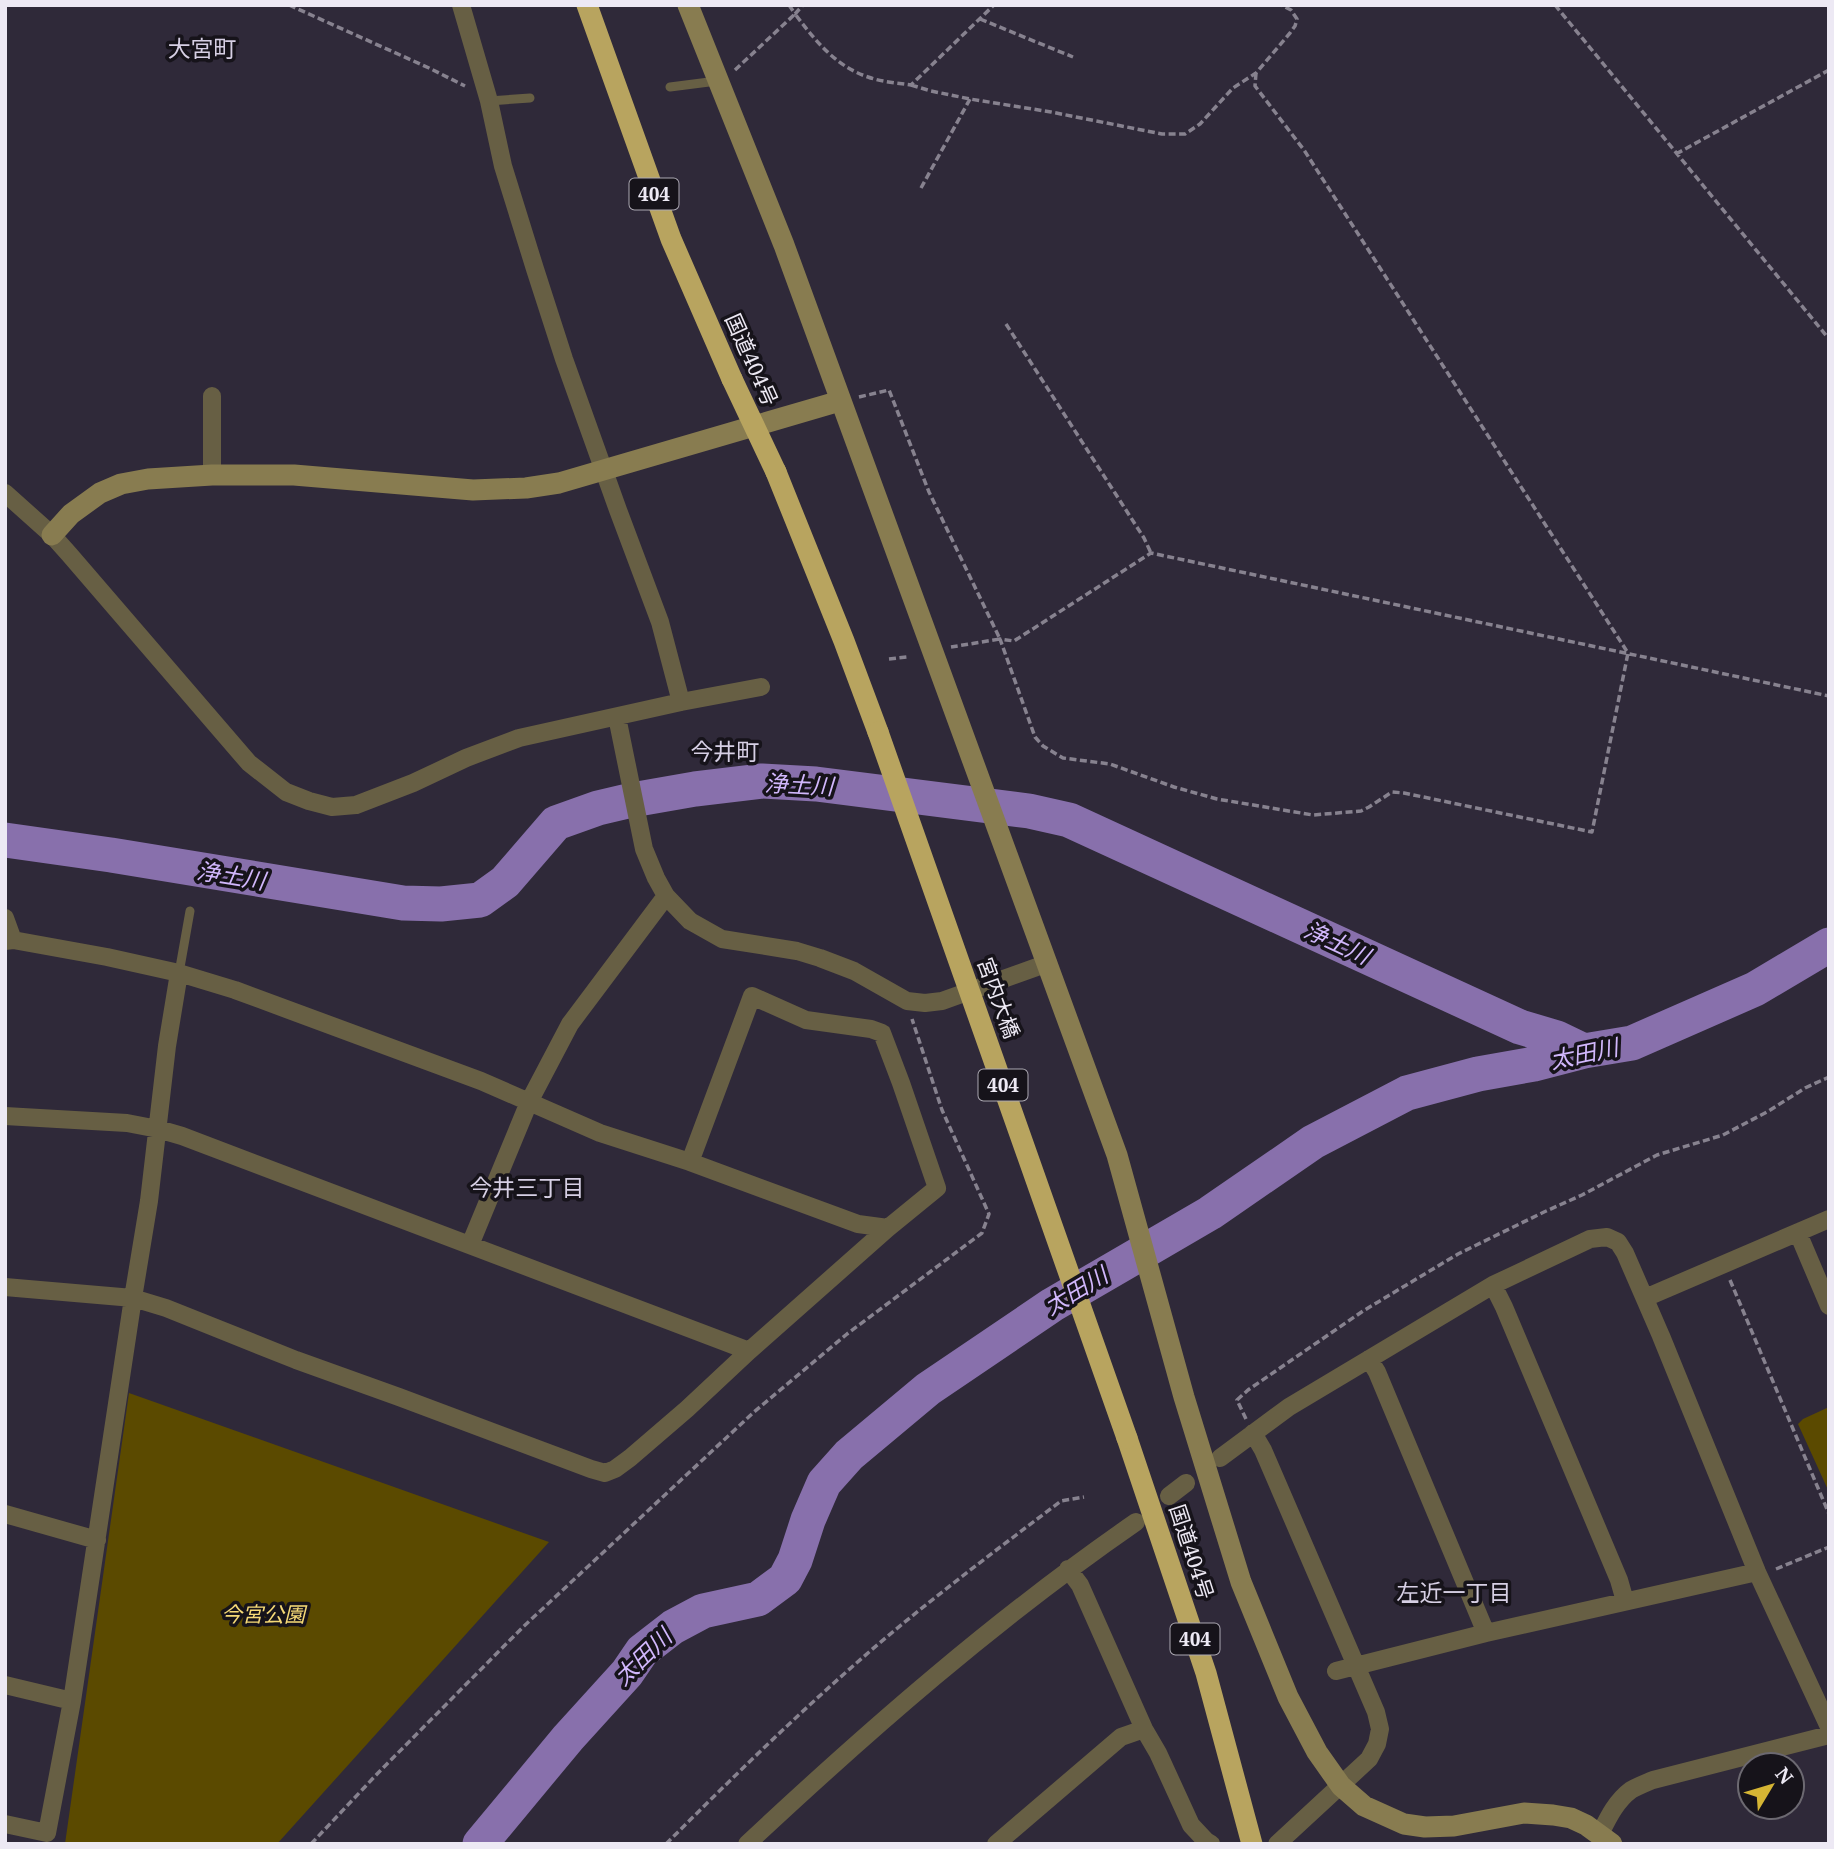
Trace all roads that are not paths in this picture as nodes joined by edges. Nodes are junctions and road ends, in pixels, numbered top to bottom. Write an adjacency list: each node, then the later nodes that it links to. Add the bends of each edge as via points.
1 (461, 5): 7 (street)
2 (587, 5): 17 (highway, 国道404号 / 404, bridge, via 671,239 776,472)
3 (688, 5): 4 (street)
4 (719, 81): 5 (lane); 9 (street)
5 (670, 87)
6 (530, 98): 7 (lane)
7 (488, 101): 10 (street, via 523,230)
8 (212, 396): 11 (street)
9 (840, 401): 10 (street); 22 (street)
10 (604, 471): 11 (street, via 559,483 473,490 294,475); 15 (street, via 660,622)
11 (212, 475): 13 (street, via 121,484 87,501)
12 (5, 493): 13 (street)
13 (52, 535): 16 (street, via 250,763 286,792 309,801 332,807 356,805 519,738)
14 (761, 687): 15 (street)
15 (681, 702): 16 (street)
16 (617, 717): 18 (street, via 644,849)
17 (878, 732): 40 (highway, 宮内大橋 / 404, bridge)
18 (666, 896): 22 (street, via 690,921 722,939 820,958 907,1001 942,1001); 24 (street, via 570,1024)
19 (190, 911): 23 (lane)
20 (5, 918): 21 (street)
21 (9, 940): 23 (street)
22 (1048, 963): 58 (street, via 1117,1155 1241,1582 1289,1697 1317,1752)
23 (180, 973): 24 (street); 26 (street)
24 (529, 1102): 27 (street, via 600,1133); 31 (street)
25 (5, 1116): 26 (street)
26 (158, 1129): 31 (street); 34 (street)
27 (691, 1162): 29 (street, via 858,1224); 29 (street, via 752,996 806,1020 871,1029 882,1033 937,1188)
28 (1829, 1219): 30 (street)
29 (888, 1228): 37 (street)
30 (1798, 1233): 35 (street); 36 (street)
31 (470, 1245): 37 (street)
32 (1493, 1285): 35 (street, via 1590,1239 1607,1237 1618,1242 1625,1253); 38 (street); 49 (street)
33 (5, 1287): 34 (street)
34 (132, 1298): 37 (street, via 605,1473 630,1458); 46 (street)
35 (1645, 1298): 48 (street)
36 (1829, 1306)
37 (748, 1351)
38 (1369, 1359): 39 (street); 50 (street)
39 (1253, 1433): 41 (street); 51 (street)
40 (1127, 1438): 64 (highway, 国道404号 / 404, via 1206,1673)
41 (1220, 1458)
42 (1186, 1483): 43 (street)
43 (1169, 1496)
44 (5, 1514): 46 (street)
45 (1136, 1522): 47 (street)
46 (97, 1540): 54 (street)
47 (1068, 1569): 56 (street, via 1080,1585); 61 (street, via 964,1651)
48 (1757, 1572): 49 (street); 55 (street)
49 (1625, 1601): 50 (street)
50 (1486, 1633): 51 (street)
51 (1356, 1667): 52 (street); 58 (street, via 1380,1729 1369,1759)
52 (1336, 1671)
53 (5, 1685): 54 (street)
54 (72, 1701): 59 (street, via 47,1833)
55 (1829, 1727)
56 (1144, 1729): 62 (street, via 1121,1737); 63 (street, via 1191,1825)
57 (1829, 1735): 60 (street, via 1653,1780 1631,1790 1609,1815)
58 (1341, 1786): 60 (street, via 1364,1806 1404,1824 1454,1826 1537,1813 1571,1818); 65 (street)
59 (5, 1824)
60 (1606, 1839)
61 (747, 1844)
62 (996, 1844)
63 (1211, 1844)
64 (1252, 1844)
65 (1277, 1844)

